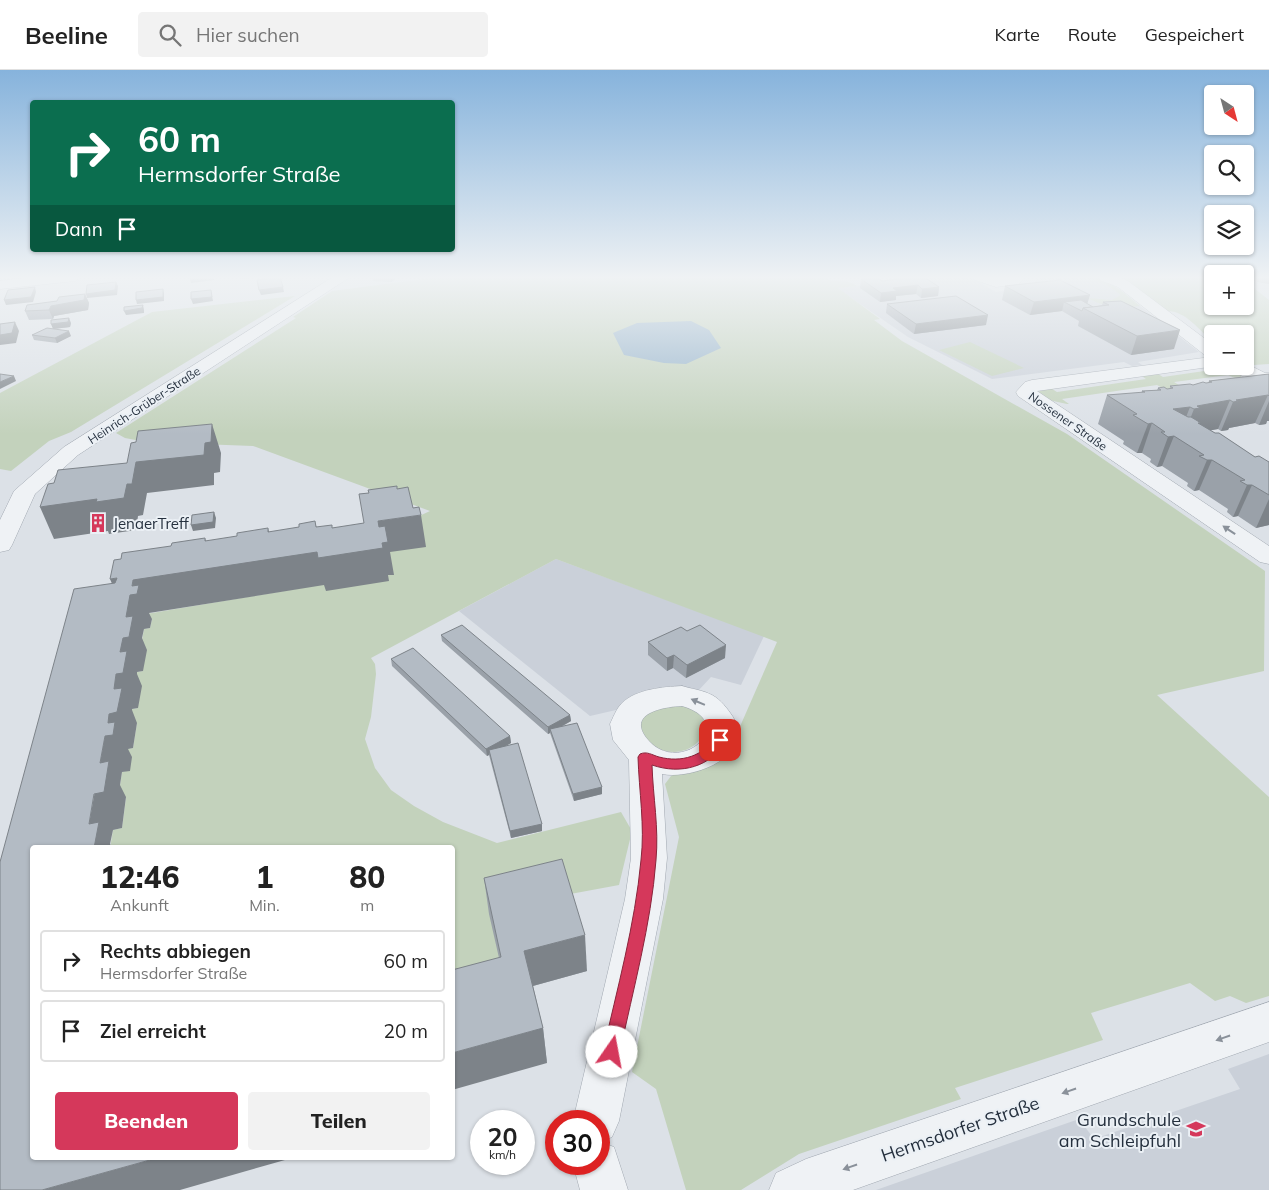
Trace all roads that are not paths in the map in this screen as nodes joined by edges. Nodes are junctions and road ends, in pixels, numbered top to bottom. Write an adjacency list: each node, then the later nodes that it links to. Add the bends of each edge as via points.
1 (261, 329): 7 (street, Heinrich-Grüber-Straße, via 71,451 26,491)
2 (1182, 329): 3 (street)
3 (1204, 346)
4 (1204, 363): 8 (street, Nossener Straße, one-way to 4, via 1025,392 1032,386)
5 (1254, 375): 6 (street)
6 (1269, 378)
7 (0, 545)
8 (1269, 557)
9 (645, 757): 11 (street, via 649,858 644,899)
10 (1269, 1022): 14 (street, Hermsdorfer Straße, one-way to 14)
11 (598, 1110)
12 (600, 1175): 13 (street)
13 (604, 1190)
14 (793, 1190)

